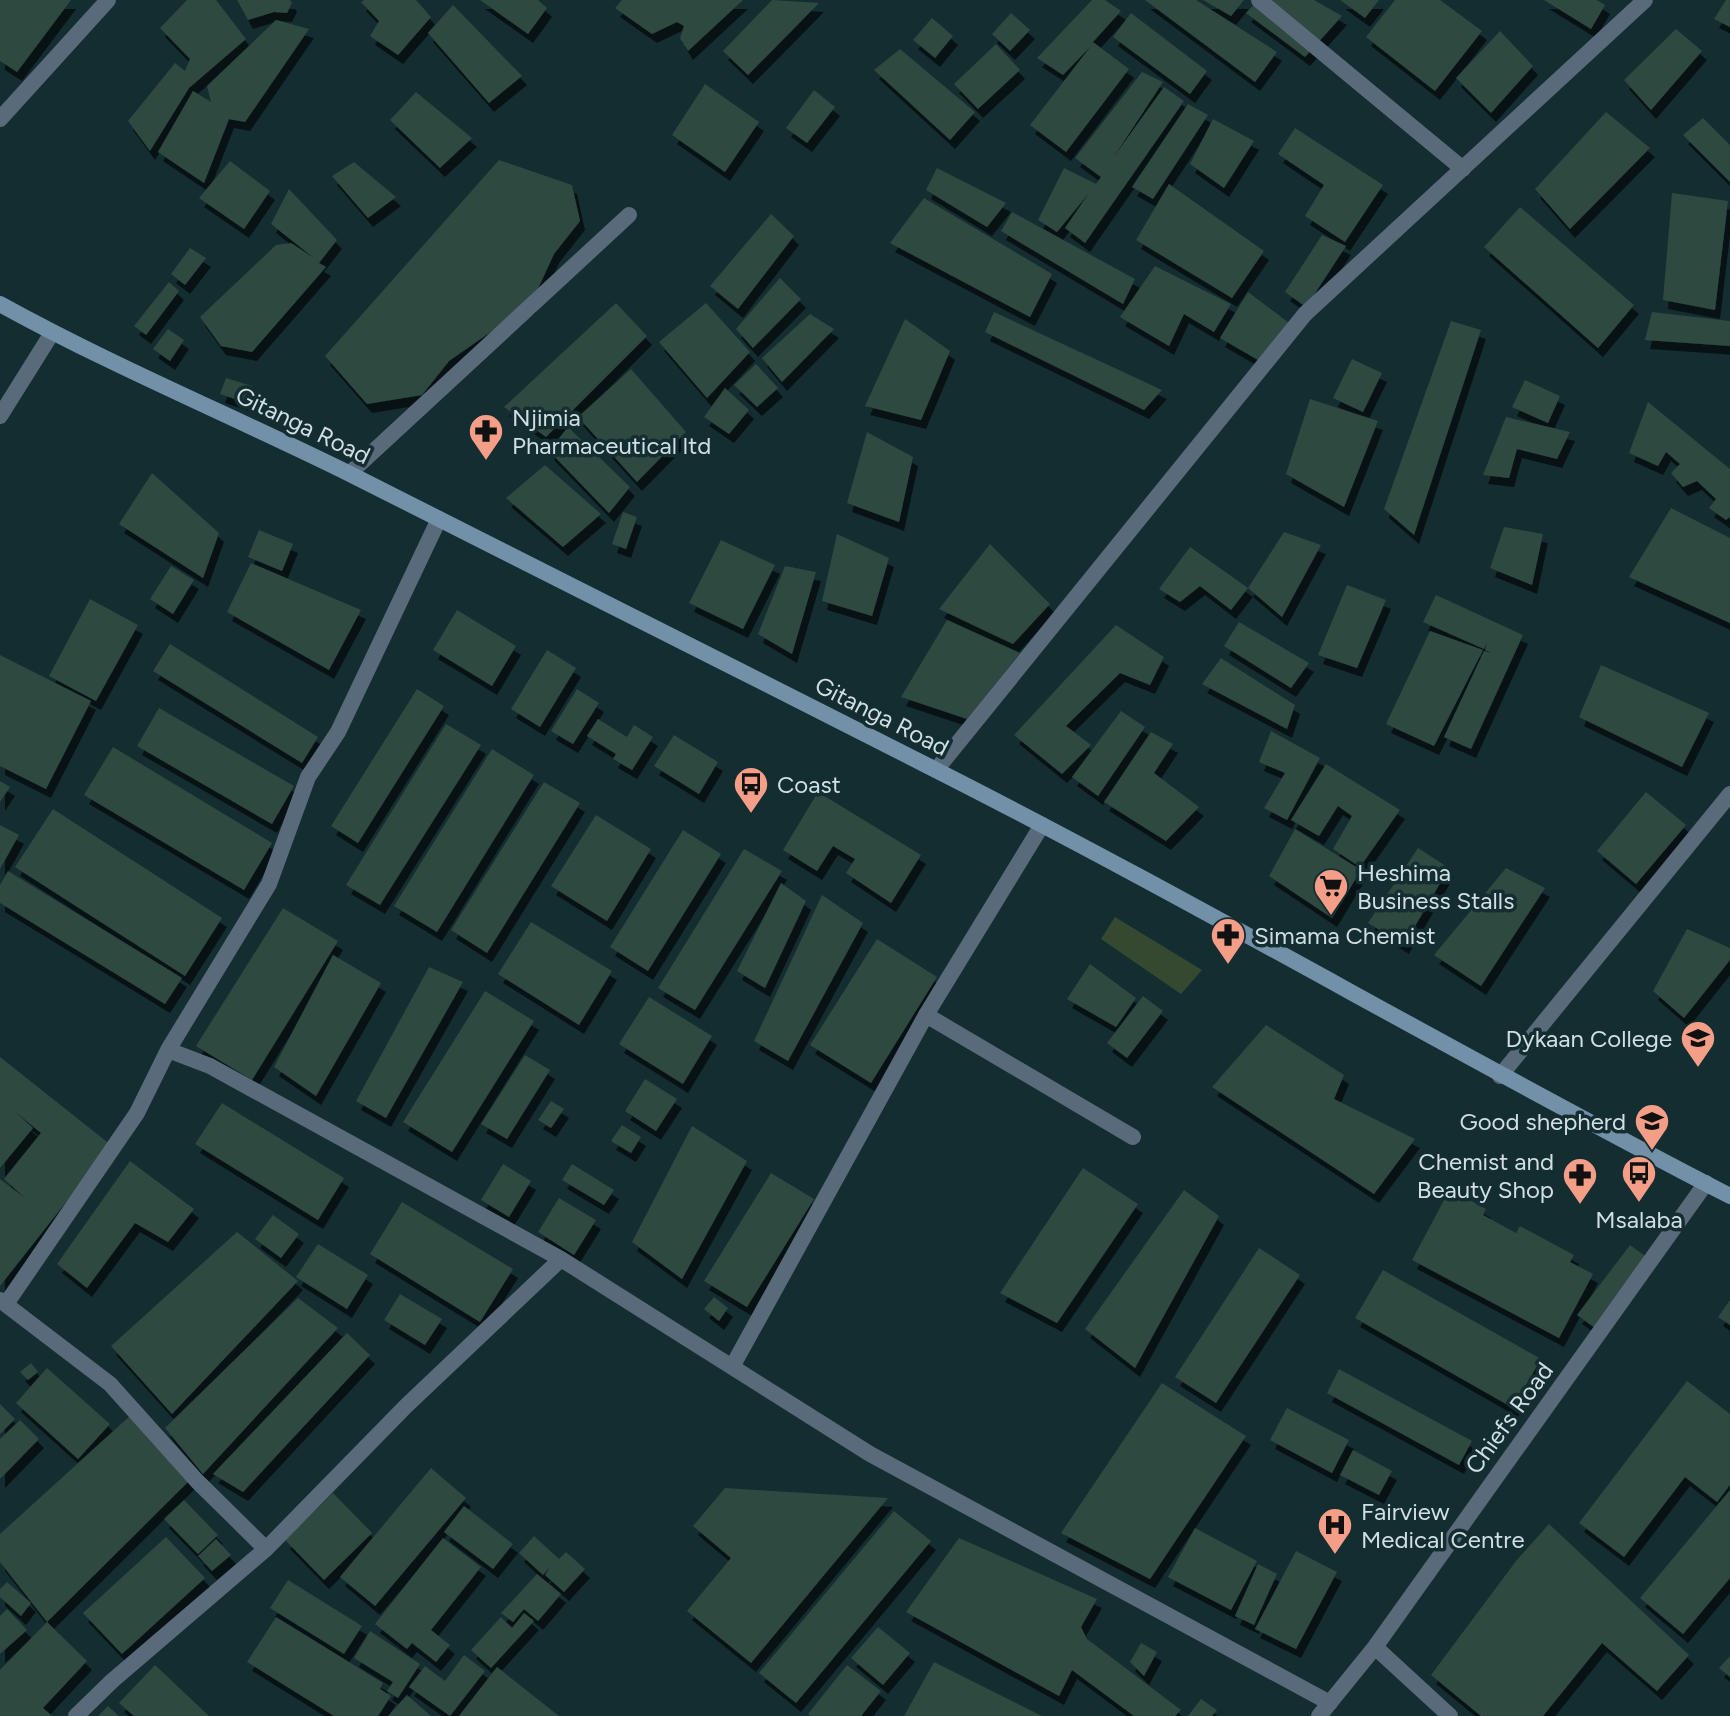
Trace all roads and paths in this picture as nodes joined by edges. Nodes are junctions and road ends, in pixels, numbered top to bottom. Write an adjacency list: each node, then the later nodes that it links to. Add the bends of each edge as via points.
1 (108, 0): 4 (street)
2 (1259, 0): 5 (street)
3 (1645, 0): 5 (street)
4 (0, 119)
5 (1463, 169): 12 (street, via 1305,314)
6 (629, 215): 10 (street)
7 (0, 304): 8 (main road, Gitanga Road)
8 (52, 333): 9 (street); 10 (main road, Gitanga Road)
9 (0, 416)
10 (350, 473): 11 (main road, Gitanga Road)
11 (439, 519): 12 (main road, Gitanga Road); 16 (street, via 338,732 308,777 269,884)
12 (936, 770): 14 (main road, Gitanga Road)
13 (1730, 794): 17 (street)
14 (1042, 825): 15 (street); 17 (main road, Gitanga Road)
15 (926, 1015): 18 (street); 23 (street)
16 (168, 1050): 21 (street, via 210,1066); 22 (street, via 137,1113)
17 (1500, 1076): 19 (main road, Gitanga Road)
18 (1133, 1137)
19 (1706, 1183): 20 (main road, Gitanga Road); 25 (street, Chiefs Road)
20 (1730, 1196)
21 (561, 1259): 23 (street); 24 (street)
22 (3, 1302): 24 (street, via 110,1384)
23 (732, 1367): 26 (street, via 870,1454)
24 (266, 1549): 27 (street)
25 (1375, 1647): 26 (street, Chiefs Road); 28 (street)
26 (1324, 1710)
27 (76, 1716)
28 (1450, 1716)

